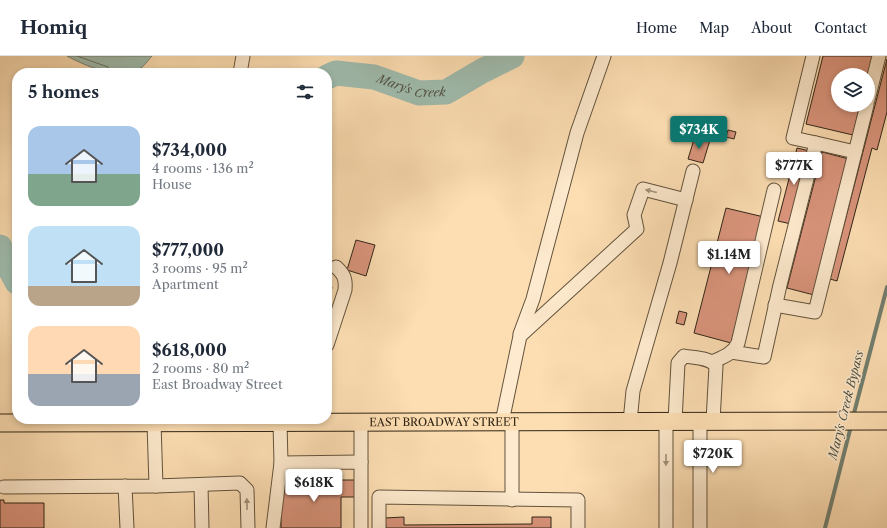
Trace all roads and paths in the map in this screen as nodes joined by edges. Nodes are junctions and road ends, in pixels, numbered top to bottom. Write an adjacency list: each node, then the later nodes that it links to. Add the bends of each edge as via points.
1 (243, 56): 5 (street)
2 (604, 56): 16 (street, via 577,133 533,299)
3 (813, 56): 8 (street, via 793,138)
4 (879, 56): 6 (street)
5 (241, 68)
6 (875, 72)
7 (865, 112): 9 (street)
8 (816, 143): 9 (street); 14 (street)
9 (855, 152): 14 (street, via 815,312)
10 (693, 171): 12 (street)
11 (774, 190): 17 (street, via 738,343)
12 (686, 200): 16 (street, one-way to 16, via 643,189 634,215 637,229); 25 (street, via 633,391)
13 (336, 267): 15 (street, via 344,277 345,290)
14 (775, 305): 17 (street, via 764,357)
15 (332, 330)
16 (520, 336): 24 (street)
17 (731, 352): 18 (street)
18 (712, 362): 21 (street, via 684,356 680,359); 22 (street, via 716,366 716,372)
19 (332, 420): 20 (main road, EAST BROADWAY STREET)
20 (361, 421): 24 (main road, EAST BROADWAY STREET); 31 (street)
21 (671, 421): 22 (main road, EAST BROADWAY STREET); 25 (main road, EAST BROADWAY STREET); 44 (street, one-way to 44)
22 (707, 421): 23 (main road, EAST BROADWAY STREET); 45 (street)
23 (887, 421)
24 (507, 422): 25 (main road, EAST BROADWAY STREET); 36 (street)
25 (630, 422)
26 (0, 423): 27 (main road, EAST BROADWAY STREET)
27 (12, 423)
28 (161, 424): 34 (street)
29 (280, 424): 30 (street)
30 (281, 462): 31 (street); 40 (street)
31 (361, 462): 41 (street)
32 (201, 485): 34 (street); 38 (street); 39 (street, one-way to 32, via 247,490 240,484)
33 (125, 486): 34 (street); 35 (street); 37 (street)
34 (156, 486)
35 (4, 487)
36 (512, 500): 42 (street, via 379,498); 43 (street, via 578,500)
37 (127, 528)
38 (202, 528)
39 (248, 528)
40 (273, 528)
41 (361, 528)
42 (379, 528)
43 (578, 528)
44 (666, 528)
45 (700, 528)

